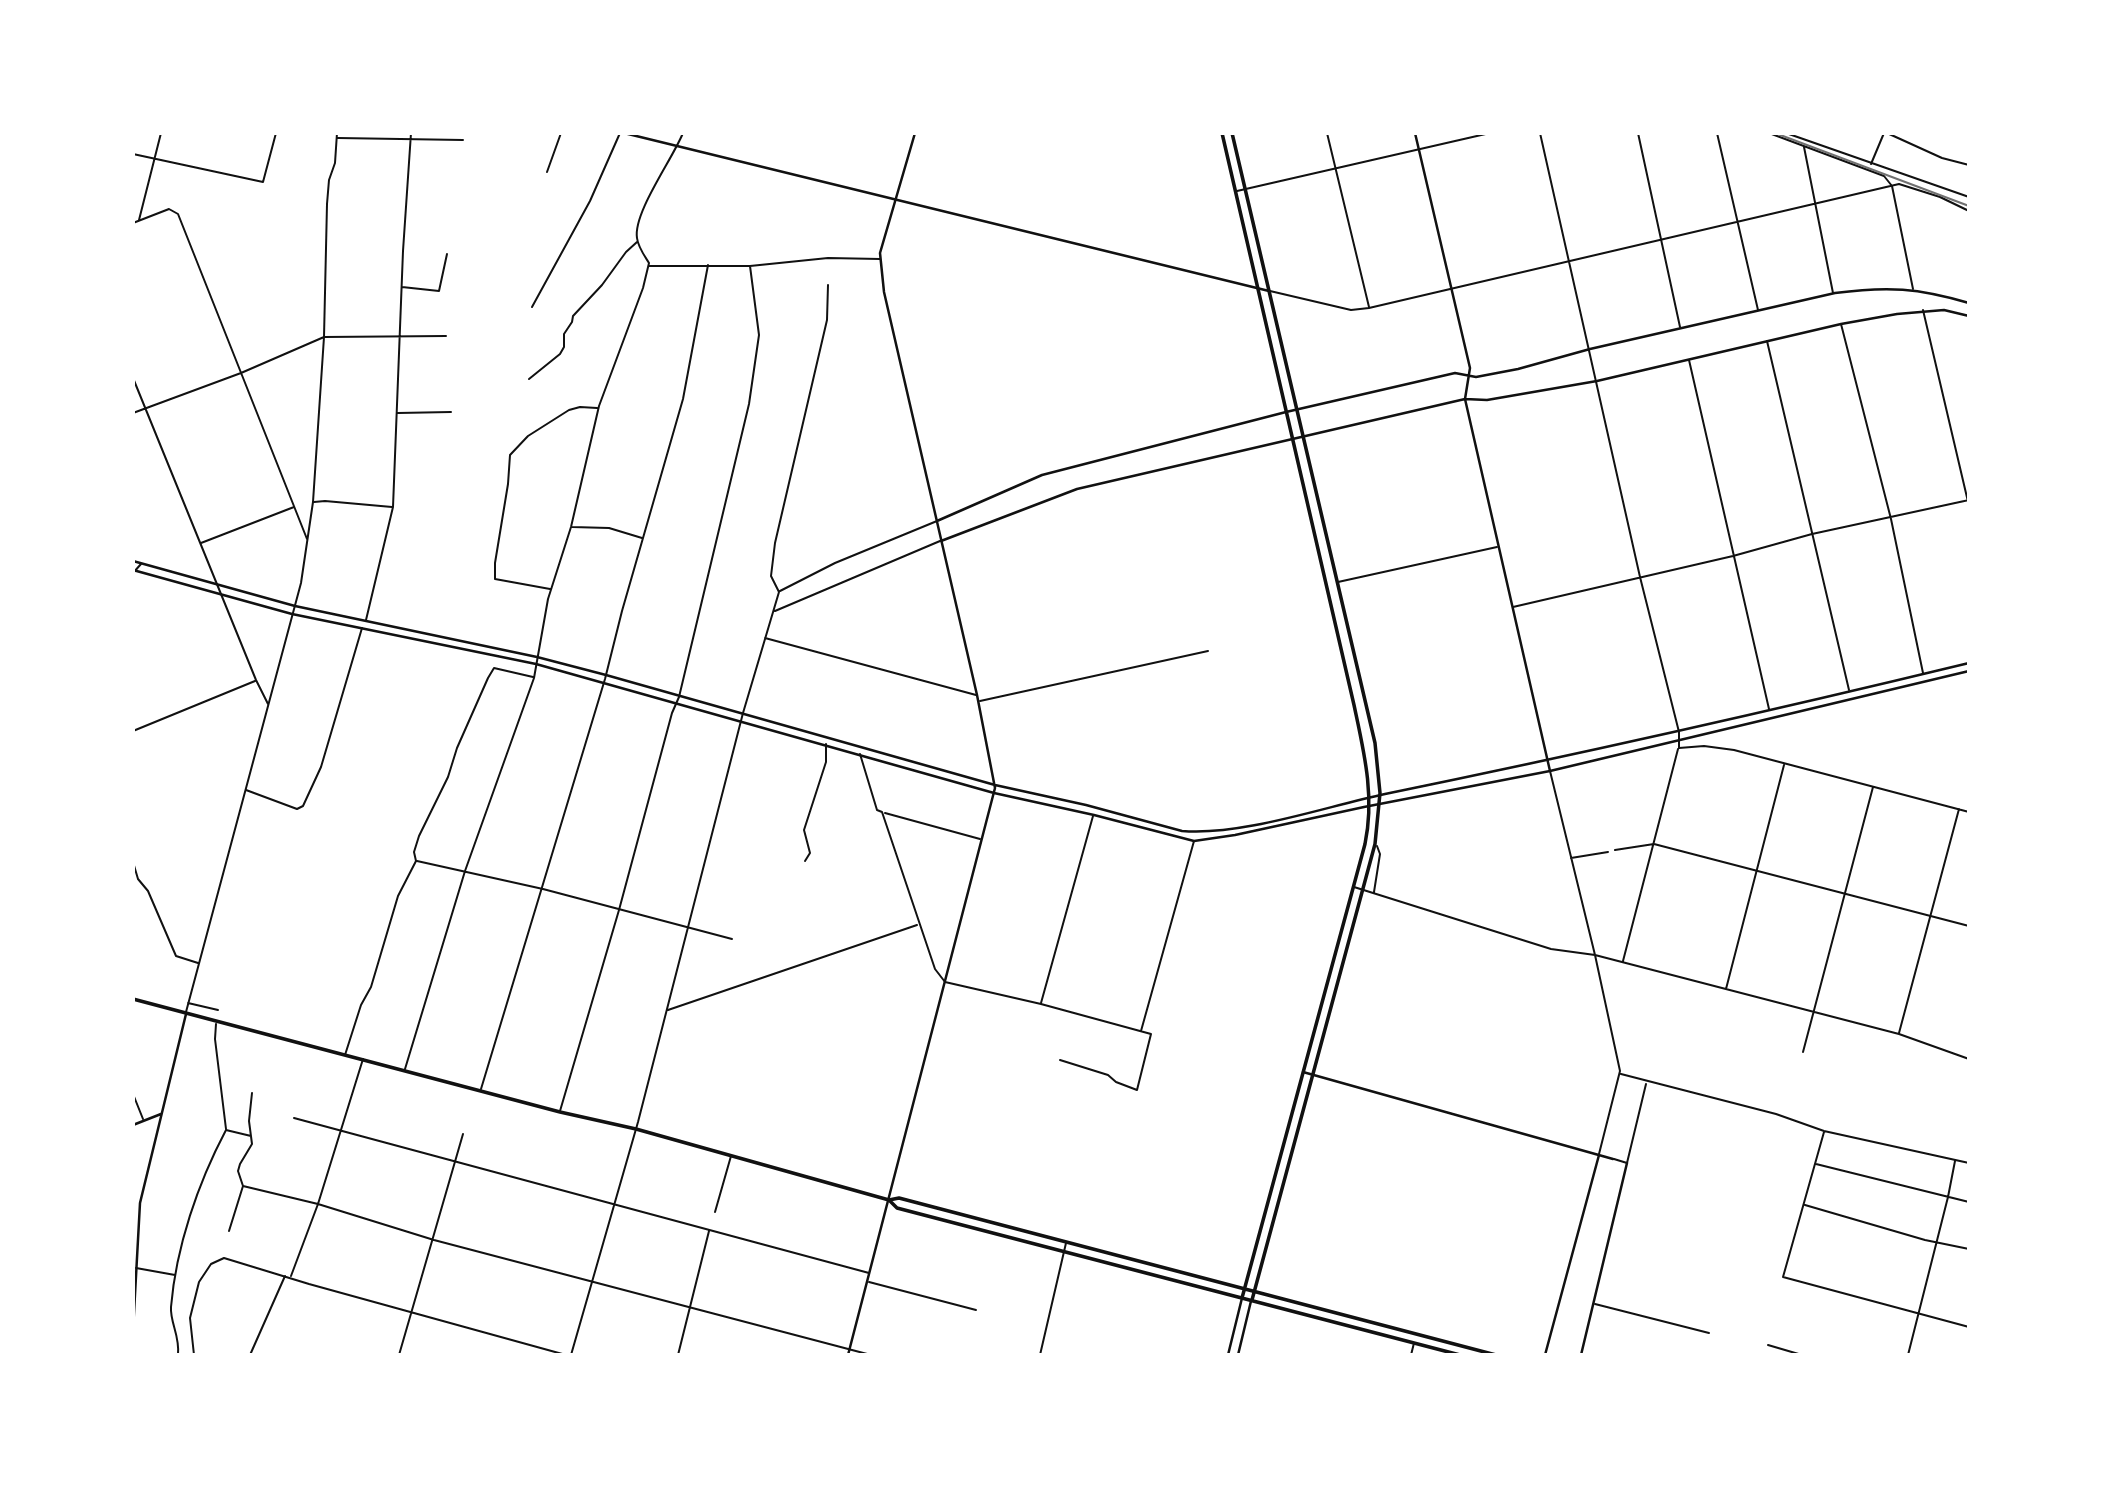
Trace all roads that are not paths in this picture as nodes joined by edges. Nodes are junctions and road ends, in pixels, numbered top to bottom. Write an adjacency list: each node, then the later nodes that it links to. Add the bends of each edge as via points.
1 (161, 133): 27 (street)
2 (276, 133): 27 (street, via 264,182)
3 (337, 133): 20 (street)
4 (411, 133): 21 (street)
5 (561, 133): 31 (street)
6 (622, 133): 23 (street); 58 (street)
7 (683, 133): 23 (street)
8 (915, 133): 36 (street)
9 (1222, 133): 34 (main road)
10 (1232, 133): 33 (main road)
11 (1328, 133): 30 (street)
12 (1415, 133): 25 (street)
13 (1490, 133): 25 (street)
14 (1541, 133): 46 (street)
15 (1638, 133): 42 (street)
16 (1717, 133): 40 (street)
17 (1769, 133): 24 (street)
18 (1786, 133): 28 (street)
19 (1885, 133): 28 (street); 29 (street)
20 (338, 138): 21 (street); 66 (street, via 327,204)
21 (411, 138): 22 (street); 51 (street)
22 (463, 140)
23 (677, 146): 36 (street); 43 (street, via 638,219)
24 (1804, 146): 32 (street, via 1884,176); 37 (street)
25 (1419, 150): 30 (street); 53 (street)
26 (133, 154): 27 (street)
27 (154, 160): 39 (street)
28 (1871, 164): 35 (street)
29 (1969, 165)
30 (1336, 168): 33 (street); 59 (street)
31 (547, 172)
32 (1892, 186): 37 (street); 38 (street, via 1912,188); 54 (street)
33 (1245, 190): 34 (street); 55 (main road)
34 (1236, 191): 52 (main road)
35 (1969, 197)
36 (896, 199): 45 (street); 52 (street)
37 (1814, 204): 40 (street); 56 (street)
38 (1969, 211)
39 (139, 221): 41 (street); 71 (street, via 169,209 178,215)
40 (1737, 222): 42 (street); 61 (street)
41 (133, 223)
42 (1661, 239): 46 (street); 64 (street)
43 (637, 241): 48 (street); 74 (street, via 573,316 560,354)
44 (447, 254): 51 (street, via 439,291)
45 (880, 259): 49 (street, via 842,257); 92 (street)
46 (1569, 259): 53 (street); 69 (street)
47 (708, 265): 48 (street); 49 (street); 95 (street, via 683,399)
48 (648, 266): 78 (street)
49 (750, 266): 129 (street, via 759,335 749,404)
50 (828, 285): 108 (street, via 827,320 775,543 771,579)
51 (401, 287): 67 (street)
52 (1258, 287): 55 (street); 81 (main road)
53 (1452, 288): 59 (street); 72 (street, via 1470,368)
54 (1913, 289): 56 (street); 57 (street)
55 (1269, 291): 59 (street, via 1351,310); 79 (main road)
56 (1833, 294): 61 (street)
57 (1969, 303)
58 (531, 307)
59 (1369, 308)
60 (1923, 310): 62 (street); 63 (street); 86 (street)
61 (1758, 311): 64 (street)
62 (1969, 316)
63 (1842, 324): 68 (street); 91 (street)
64 (1680, 328): 69 (street)
65 (446, 336): 67 (street)
66 (324, 337): 67 (street); 71 (street); 87 (street)
67 (399, 337): 83 (street)
68 (1767, 341): 70 (street); 94 (street)
69 (1590, 349): 72 (street, via 1518,369 1476,377); 75 (street)
70 (1689, 359): 75 (street); 100 (street)
71 (241, 373): 77 (street); 89 (street)
72 (1467, 374): 76 (street); 79 (street)
73 (133, 378): 77 (street)
74 (529, 379)
75 (1597, 381): 76 (street, via 1487,400); 104 (street)
76 (1465, 399): 84 (street); 99 (street)
77 (145, 408): 82 (street); 98 (street)
78 (598, 408): 93 (street); 107 (street, via 569,410 528,436 510,455 495,579)
79 (1297, 410): 81 (street); 84 (main road)
80 (452, 412): 83 (street)
81 (1286, 412): 85 (main road); 92 (street, via 1042,475)
82 (133, 413)
83 (398, 413): 90 (street)
84 (1303, 438): 85 (street); 105 (main road)
85 (1292, 440): 97 (street, via 1077,489); 150 (main road, via 1368,768)
86 (1968, 500): 88 (street); 91 (street)
87 (313, 502): 90 (street); 96 (street)
88 (1969, 506)
89 (295, 507): 96 (street); 98 (street)
90 (393, 507): 114 (street)
91 (1891, 519): 94 (street); 122 (street)
92 (937, 521): 97 (street); 108 (street)
93 (571, 527): 95 (street, via 610,528); 107 (street)
94 (1812, 534): 100 (street); 127 (street)
95 (643, 538): 123 (street)
96 (307, 540): 110 (street)
97 (941, 541): 112 (street); 128 (street)
98 (200, 543): 106 (street)
99 (1497, 547): 105 (street); 111 (street)
100 (1733, 556): 104 (street); 133 (street)
101 (133, 561): 102 (street)
102 (141, 563): 103 (street); 106 (street)
103 (134, 571): 109 (street)
104 (1640, 577): 111 (street); 137 (street)
105 (1336, 583): 149 (main road, via 1375,743)
106 (217, 584): 109 (street); 110 (street)
107 (551, 589): 118 (street)
108 (779, 592): 112 (street)
109 (221, 594): 113 (street); 125 (street)
110 (295, 606): 113 (street); 114 (street)
111 (1513, 607): 142 (street)
112 (774, 611): 116 (street)
113 (292, 614): 115 (street); 132 (street)
114 (366, 621): 118 (street)
115 (362, 627): 120 (street); 147 (street, via 321,767 303,806 297,809)
116 (764, 638): 128 (street); 134 (street)
117 (1208, 651): 130 (street)
118 (537, 657): 120 (street); 123 (street)
119 (1969, 663): 122 (street)
120 (536, 664): 124 (street); 126 (street)
121 (1969, 671): 138 (street)
122 (1923, 674): 127 (street)
123 (606, 675): 126 (street); 129 (street)
124 (534, 678): 164 (street, via 494,668 419,836); 168 (street)
125 (256, 680): 132 (street); 136 (street)
126 (604, 683): 131 (street); 170 (street)
127 (1849, 691): 133 (street)
128 (977, 695): 130 (street)
129 (679, 697): 131 (street); 134 (street)
130 (979, 701): 145 (street)
131 (676, 703): 135 (street); 174 (street)
132 (268, 705): 147 (street)
133 (1769, 709): 137 (street)
134 (743, 713): 135 (street); 145 (street)
135 (741, 721): 139 (street); 178 (street)
136 (133, 731)
137 (1679, 732): 138 (street); 142 (street)
138 (1679, 741): 140 (street); 144 (street)
139 (826, 744): 141 (street); 165 (street, via 826,762 804,830 810,853)
140 (1679, 748): 143 (street, via 1734,750); 160 (street)
141 (860, 754): 148 (street); 154 (street, via 877,810)
142 (1548, 761): 144 (street); 149 (street)
143 (1784, 764): 146 (street); 167 (street)
144 (1550, 771): 151 (street); 163 (street)
145 (995, 785): 148 (street); 150 (street, via 1198,832)
146 (1873, 787): 153 (street); 173 (street)
147 (246, 790): 182 (street)
148 (994, 793): 156 (street); 157 (street)
149 (1380, 795): 150 (street); 151 (main road)
150 (1370, 797): 152 (main road)
151 (1380, 805): 152 (street); 159 (main road)
152 (1370, 806): 158 (street); 169 (main road)
153 (1959, 809): 155 (street); 175 (street)
154 (882, 812): 157 (street); 176 (street)
155 (1969, 812)
156 (1094, 815): 158 (street); 187 (street)
157 (981, 839): 183 (street)
158 (1194, 841): 193 (street)
159 (1375, 844): 171 (main road); 172 (street, via 1380,854)
160 (1654, 844): 161 (street); 167 (street); 181 (street)
161 (1615, 850)
162 (1608, 852): 163 (street)
163 (1571, 858): 180 (street)
164 (415, 860): 168 (street); 196 (street, via 398,896)
165 (806, 861)
166 (133, 862): 182 (street, via 176,956)
167 (1756, 871): 173 (street); 184 (street)
168 (465, 872): 170 (street); 200 (street)
169 (1354, 887): 171 (street); 201 (main road)
170 (543, 889): 174 (street); 205 (street)
171 (1363, 889): 172 (street); 203 (main road)
172 (1374, 893): 180 (street, via 1551,949)
173 (1844, 894): 175 (street); 191 (street)
174 (619, 909): 178 (street); 208 (street)
175 (1929, 916): 177 (street); 194 (street)
176 (918, 924): 183 (street, via 935,969); 189 (street)
177 (1969, 926)
178 (688, 927): 179 (street); 189 (street)
179 (732, 939)
180 (1595, 955): 181 (street); 202 (street)
181 (1622, 962): 184 (street)
182 (199, 964): 186 (street)
183 (945, 982): 187 (street); 229 (street)
184 (1726, 989): 191 (street)
185 (133, 999): 190 (main road)
186 (188, 1003): 188 (street); 190 (street)
187 (1041, 1004): 193 (street)
188 (218, 1010)
189 (666, 1011): 213 (street)
190 (186, 1013): 192 (main road); 209 (street)
191 (1814, 1013): 194 (street); 195 (street)
192 (216, 1021): 196 (main road); 214 (street)
193 (1141, 1032): 199 (street, via 1151,1034 1137,1090)
194 (1899, 1034): 198 (street)
195 (1802, 1052)
196 (345, 1055): 197 (main road)
197 (363, 1059): 200 (main road); 215 (street)
198 (1969, 1059)
199 (1060, 1060)
200 (405, 1070): 205 (main road)
201 (1303, 1072): 203 (street); 249 (main road)
202 (1620, 1074): 204 (street); 220 (street)
203 (1312, 1075): 220 (street); 250 (main road)
204 (1646, 1082): 216 (street, via 1776,1114); 224 (street)
205 (481, 1090): 208 (main road)
206 (252, 1093): 218 (street)
207 (133, 1094): 211 (street)
208 (560, 1112): 213 (main road)
209 (161, 1114): 211 (street); 242 (street, via 140,1203)
210 (294, 1118): 215 (street)
211 (144, 1121): 212 (street)
212 (133, 1125)
213 (636, 1129): 219 (main road); 232 (street)
214 (226, 1130): 218 (street); 244 (street, via 196,1202)
215 (343, 1130): 223 (street); 231 (street)
216 (1824, 1131): 222 (street); 226 (street)
217 (463, 1134): 223 (street)
218 (252, 1136): 227 (street, via 238,1171)
219 (731, 1155): 229 (main road); 234 (street)
220 (1599, 1155): 221 (street); 279 (street)
221 (1613, 1159): 224 (street)
222 (1955, 1160): 225 (street); 228 (street)
223 (456, 1162): 232 (street); 237 (street)
224 (1628, 1163): 253 (street)
225 (1969, 1163)
226 (1815, 1164): 228 (street); 233 (street)
227 (243, 1186): 231 (street); 236 (street)
228 (1948, 1196): 230 (street); 239 (street)
229 (889, 1200): 238 (main road, via 899,1198); 241 (main road, via 897,1208); 243 (street)
230 (1969, 1202)
231 (318, 1204): 237 (street); 246 (street)
232 (614, 1205): 235 (street); 248 (street)
233 (1804, 1205): 239 (street); 257 (street, via 1783,1277)
234 (715, 1212)
235 (709, 1230): 243 (street); 254 (street)
236 (229, 1231)
237 (434, 1240): 248 (street); 256 (street)
238 (1066, 1241): 241 (street); 249 (main road)
239 (1937, 1241): 240 (street); 257 (street)
240 (1969, 1249)
241 (1064, 1250): 251 (main road); 273 (street)
242 (135, 1268): 244 (street); 259 (street)
243 (870, 1273): 247 (street)
244 (176, 1275): 264 (street, via 171,1311)
245 (285, 1276): 246 (street); 265 (street, via 224,1258 211,1264 199,1282 190,1318); 266 (street)
246 (290, 1277): 256 (street)
247 (868, 1281): 255 (street); 263 (street)
248 (593, 1282): 254 (street); 269 (street)
249 (1246, 1287): 250 (main road); 251 (main road)
250 (1255, 1290): 252 (main road); 278 (main road)
251 (1242, 1297): 252 (main road); 274 (street)
252 (1252, 1300): 261 (main road); 275 (street)
253 (1594, 1304): 260 (street); 280 (street)
254 (691, 1308): 263 (street); 270 (street)
255 (976, 1310)
256 (411, 1313): 267 (street); 268 (street)
257 (1918, 1314): 258 (street); 282 (street)
258 (1969, 1327)
259 (133, 1331)
260 (1709, 1333)
261 (1414, 1343): 276 (street); 277 (main road)
262 (1768, 1345): 281 (street)
263 (850, 1349): 271 (street); 272 (street)
264 (178, 1355)
265 (194, 1355)
266 (250, 1355)
267 (399, 1355)
268 (566, 1355)
269 (571, 1355)
270 (678, 1355)
271 (848, 1355)
272 (871, 1355)
273 (1041, 1355)
274 (1228, 1355)
275 (1238, 1355)
276 (1411, 1355)
277 (1460, 1355)
278 (1496, 1355)
279 (1545, 1355)
280 (1581, 1355)
281 (1802, 1355)
282 (1908, 1355)

